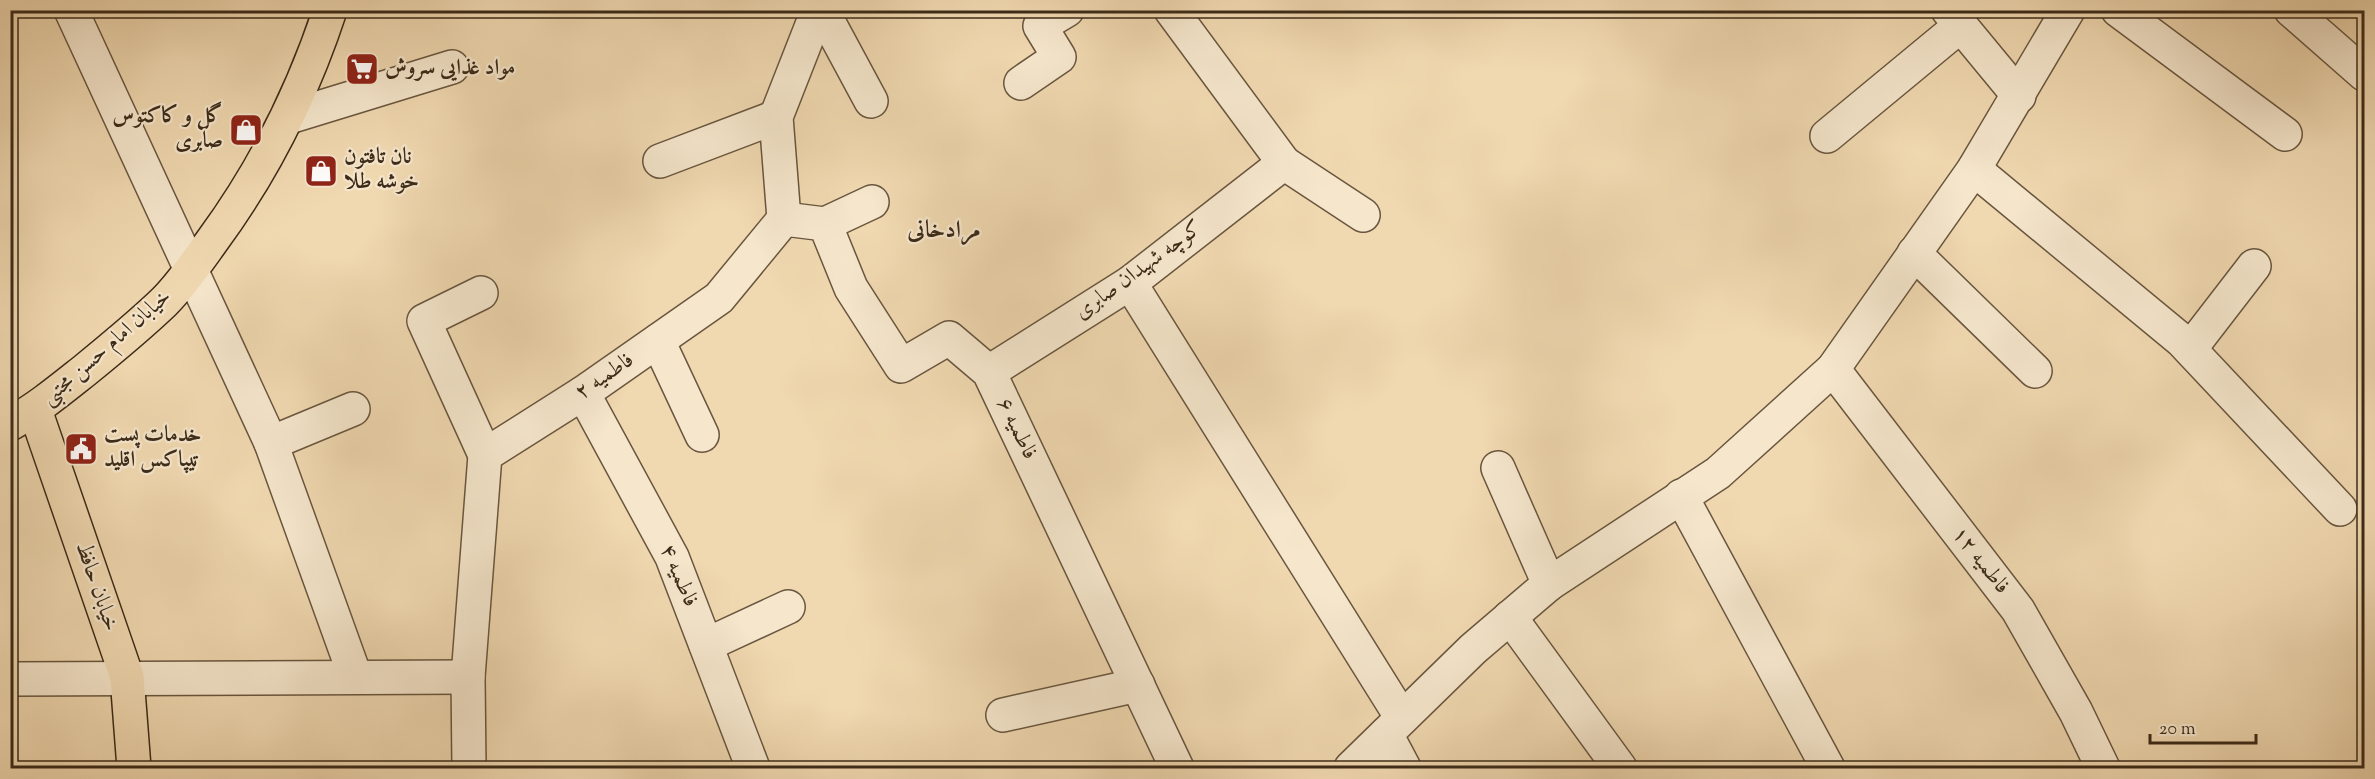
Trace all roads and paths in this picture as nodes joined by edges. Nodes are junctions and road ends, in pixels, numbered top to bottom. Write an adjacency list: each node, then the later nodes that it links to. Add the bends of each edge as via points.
1 (71, 10): 28 (street)
2 (330, 10): 15 (main road, خیابان امام حسن مجتبی)
3 (820, 10): 14 (street); 16 (street)
4 (1067, 10): 12 (street, via 1040,26 1059,57)
5 (1171, 10): 20 (street)
6 (2068, 10): 13 (street)
7 (2118, 10): 17 (street)
8 (2291, 10): 11 (street)
9 (1954, 18): 13 (street); 18 (street)
10 (452, 67): 15 (street)
11 (2364, 74)
12 (1021, 82)
13 (2019, 96): 21 (street)
14 (871, 101)
15 (289, 117): 28 (main road, خیابان امام حسن مجتبی, via 240,203)
16 (776, 117): 19 (street); 24 (street)
17 (2285, 134)
18 (1827, 136)
19 (660, 161)
20 (1284, 163): 23 (street); 29 (street, کوچه شهیدان صابری)
21 (1974, 169): 26 (street); 32 (street)
22 (872, 202): 25 (street)
23 (1363, 215)
24 (784, 219): 25 (street); 31 (street, فاطمیه ۲, via 718,298)
25 (825, 224): 35 (street, فاطمیه ۶, via 851,288 901,366 949,338)
26 (1914, 253): 33 (street); 34 (street)
27 (2254, 266): 32 (street)
28 (192, 268): 38 (main road, خیابان امام حسن مجتبی, via 140,324); 40 (street)
29 (1130, 283): 35 (street, کوچه شهیدان صابری); 55 (street)
30 (481, 293): 41 (street, via 424,321)
31 (658, 341): 36 (street, فاطمیه ۲); 39 (street)
32 (2190, 349): 44 (street)
33 (1833, 369): 43 (street, via 1718,473); 64 (street, فاطمیه ۱۲, via 2018,610 2076,711)
34 (2035, 371)
35 (989, 372): 53 (street, فاطمیه ۶)
36 (583, 393): 41 (street, فاطمیه ۲); 48 (street, فاطمیه ۴, via 672,557)
37 (353, 409): 40 (street)
38 (23, 417): 51 (main road, خیابان حافظ)
39 (702, 435)
40 (271, 443): 49 (street)
41 (484, 455): 50 (street)
42 (1498, 468): 45 (street)
43 (1681, 496): 45 (street); 63 (street)
44 (2340, 509)
45 (1549, 584): 47 (street)
46 (788, 607): 48 (street)
47 (1510, 618): 55 (street); 62 (street)
48 (706, 645): 58 (street, فاطمیه ۴)
49 (355, 676): 50 (street); 51 (street)
50 (468, 676): 57 (street)
51 (128, 677): 52 (street); 56 (main road, خیابان حافظ)
52 (10, 678)
53 (1138, 685): 54 (street); 59 (street, فاطمیه ۶)
54 (1004, 715)
55 (1394, 726): 60 (street); 61 (street)
56 (134, 768)
57 (469, 768)
58 (753, 768)
59 (1177, 768)
60 (1351, 768)
61 (1404, 768)
62 (1620, 768)
63 (1828, 768)
64 (2103, 768)

